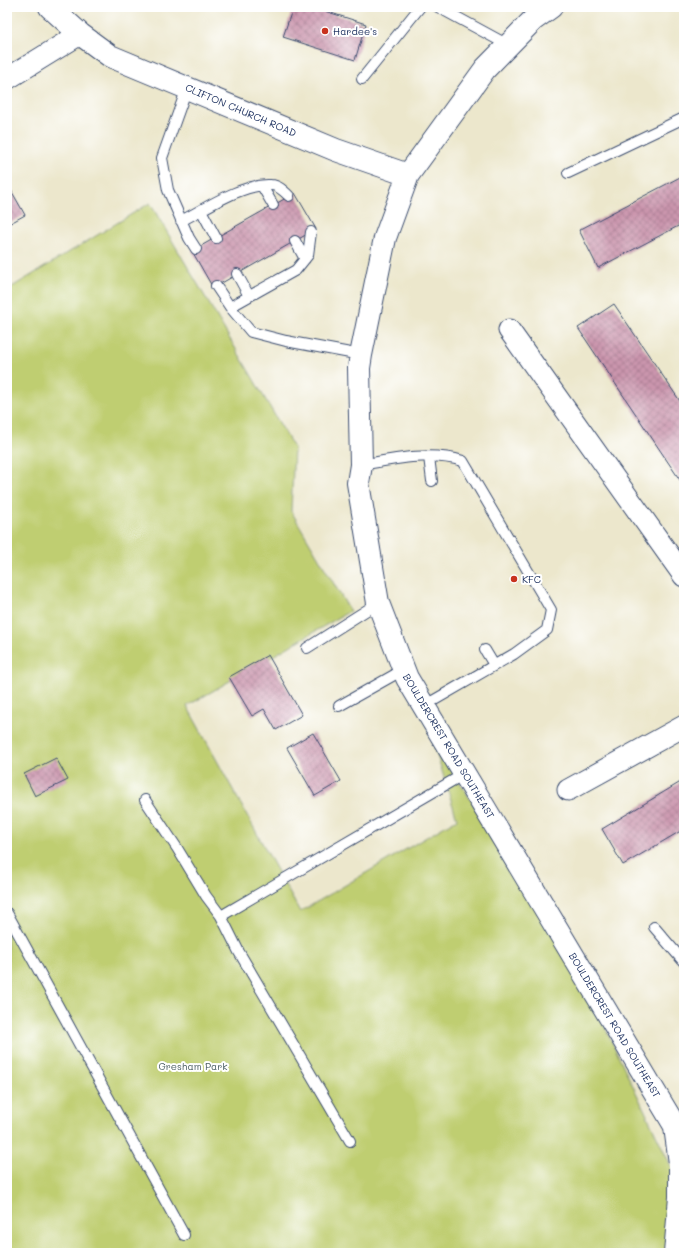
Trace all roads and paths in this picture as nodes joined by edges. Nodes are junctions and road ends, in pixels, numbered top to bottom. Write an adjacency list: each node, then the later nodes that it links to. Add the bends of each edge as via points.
1 (50, 7): 5 (street, CLIFTON CHURCH ROAD)
2 (420, 7): 8 (lane)
3 (438, 7): 6 (lane)
4 (551, 7): 6 (street, BOULDERCREST ROAD SOUTHEAST, via 533,20)
5 (80, 34): 7 (street); 9 (street, CLIFTON CHURCH ROAD, via 110,56)
6 (508, 45): 12 (street, BOULDERCREST ROAD SOUTHEAST, via 485,69)
7 (7, 79)
8 (362, 79)
9 (187, 88): 12 (street, CLIFTON CHURCH ROAD, via 336,150); 17 (lane, via 162,158 168,190)
10 (684, 118): 11 (lane)
11 (568, 173)
12 (408, 174): 28 (street, BOULDERCREST ROAD SOUTHEAST, via 385,238)
13 (262, 186): 14 (lane, via 272,185); 15 (lane); 16 (lane, via 246,188)
14 (289, 196)
15 (273, 205)
16 (201, 210): 17 (lane); 19 (lane)
17 (181, 221): 21 (lane)
18 (311, 232): 22 (lane, via 308,255)
19 (216, 238)
20 (295, 241): 22 (lane)
21 (196, 249)
22 (305, 259): 25 (lane, via 296,270)
23 (237, 274): 25 (lane)
24 (216, 286): 26 (lane)
25 (249, 296): 26 (lane)
26 (230, 307): 28 (lane, via 251,332)
27 (509, 330): 32 (street)
28 (361, 355): 30 (street, BOULDERCREST ROAD SOUTHEAST)
29 (429, 457): 30 (lane); 31 (lane); 36 (lane, via 446,456 463,461 551,610 547,630)
30 (361, 465): 33 (street, BOULDERCREST ROAD SOUTHEAST, via 358,483)
31 (432, 481)
32 (684, 576)
33 (378, 602): 34 (lane); 37 (street, BOULDERCREST ROAD SOUTHEAST)
34 (307, 648)
35 (485, 650): 36 (lane)
36 (494, 666): 39 (lane)
37 (403, 670): 38 (lane); 39 (street, BOULDERCREST ROAD SOUTHEAST)
38 (339, 706)
39 (424, 706): 41 (street, BOULDERCREST ROAD SOUTHEAST)
40 (684, 726): 42 (street)
41 (464, 774): 45 (lane); 49 (street, BOULDERCREST ROAD SOUTHEAST)
42 (568, 790)
43 (145, 800): 45 (lane)
44 (7, 913): 46 (lane)
45 (221, 916): 50 (lane, via 239,952)
46 (10, 926): 51 (lane)
47 (654, 927): 48 (lane)
48 (684, 962)
49 (680, 1133): 52 (street, via 680,1197)
50 (350, 1141)
51 (184, 1235)
52 (675, 1253)

